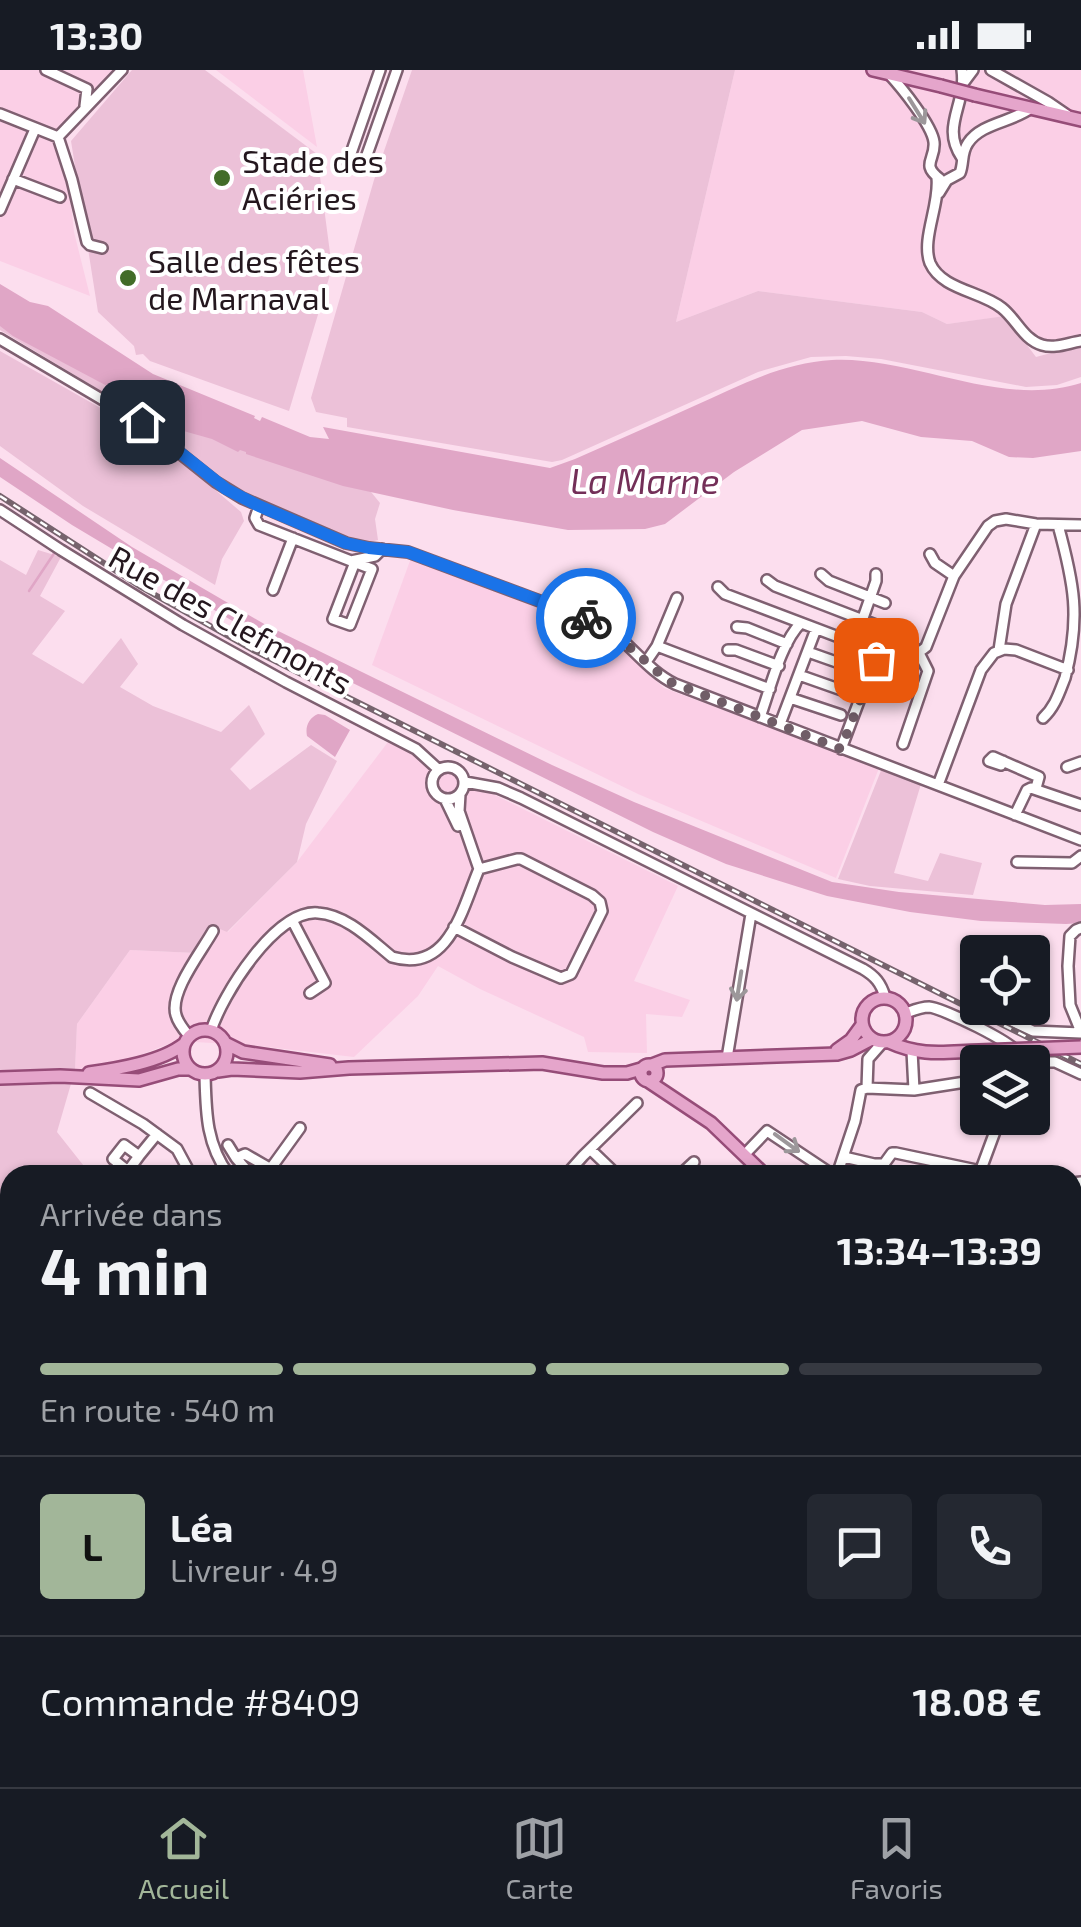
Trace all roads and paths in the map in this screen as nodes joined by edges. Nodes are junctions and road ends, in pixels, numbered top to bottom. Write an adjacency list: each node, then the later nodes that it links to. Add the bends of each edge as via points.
1 (46, 70): 12 (street)
2 (122, 70): 11 (street)
3 (380, 70): 4 (street, via 348,162 362,166)
4 (397, 70)
5 (873, 70): 9 (main road)
6 (962, 70): 7 (street); 10 (street)
7 (972, 70): 10 (street)
8 (991, 70): 16 (street)
9 (888, 74): 13 (main road, bridge); 21 (street, one-way to 21, via 930,132)
10 (964, 82): 18 (street)
11 (106, 87): 12 (street); 14 (street)
12 (87, 89): 14 (street)
13 (1031, 108): 16 (main road); 22 (street, via 978,133)
14 (85, 109): 19 (street)
15 (0, 114): 17 (street)
16 (1075, 118)
17 (35, 129): 19 (street); 23 (street)
18 (952, 136): 20 (street); 22 (street)
19 (58, 137): 27 (street, via 87,242)
20 (943, 147): 21 (street); 22 (street)
21 (932, 154): 24 (street, via 930,166)
22 (959, 154): 24 (street, via 960,173)
23 (13, 179): 25 (street); 26 (street)
24 (942, 179): 29 (street, via 927,247 936,272 1002,308 1035,342)
25 (60, 197)
26 (0, 210)
27 (102, 248)
28 (0, 339): 30 (street, via 142,422 226,489)
29 (1081, 341)
30 (259, 506): 35 (street, via 256,523); 36 (street, via 346,543)
31 (0, 510): 76 (street, Rue des Clefmonts, via 183,625 416,749)
32 (1036, 524): 34 (street); 41 (street, via 990,523); 56 (street, via 1006,604)
33 (1081, 524): 34 (street)
34 (1058, 525): 62 (street, via 1079,614)
35 (293, 538): 38 (street); 44 (street)
36 (382, 549): 38 (street); 59 (street, via 408,552 596,622)
37 (930, 554): 41 (street)
38 (353, 562): 38 (street, via 333,619 350,624 372,569)
39 (821, 574): 45 (street)
40 (876, 574): 45 (street)
41 (954, 576): 58 (street)
42 (767, 580): 48 (street)
43 (718, 587): 49 (street)
44 (273, 590)
45 (870, 597): 47 (street); 48 (street)
46 (677, 598): 54 (street)
47 (886, 603)
48 (862, 620): 50 (street); 52 (street, via 849,641)
49 (801, 624): 52 (street); 53 (street)
50 (876, 625)
51 (737, 627): 53 (street)
52 (816, 629): 57 (street)
53 (788, 644): 60 (street)
54 (657, 646): 59 (street); 64 (street)
55 (728, 650): 60 (street)
56 (999, 650): 62 (street); 78 (street, via 981,670)
57 (808, 652): 61 (street); 63 (street)
58 (919, 653): 71 (street, via 928,670); 72 (street, via 876,660)
59 (646, 662): 68 (street, via 675,684)
60 (779, 666): 64 (street)
61 (859, 670)
62 (1068, 670): 69 (street)
63 (799, 675): 65 (street); 66 (street)
64 (770, 689): 68 (street)
65 (850, 693)
66 (790, 698): 67 (street); 70 (street)
67 (841, 716)
68 (760, 717): 70 (street)
69 (1042, 718)
70 (780, 724): 72 (street)
71 (903, 744)
72 (841, 749): 78 (street)
73 (1003, 761): 79 (street, via 1038,776)
74 (1081, 762): 75 (street)
75 (1067, 767)
76 (438, 770): 77 (street, via 456,768); 81 (street, via 432,784)
77 (465, 782): 80 (street); 89 (street, via 520,798)
78 (938, 785): 83 (street)
79 (1036, 788): 82 (street); 83 (street, via 1027,790)
80 (460, 794): 81 (street); 85 (street)
81 (445, 799): 85 (street)
82 (1081, 805)
83 (1015, 815): 84 (street)
84 (1081, 840)
85 (470, 846): 88 (street)
86 (1081, 856): 87 (street, via 1072,863)
87 (1017, 862)
88 (479, 870): 91 (street); 91 (street, via 522,859 592,894 602,911 571,974 561,978)
89 (751, 914): 95 (street, via 873,975); 110 (street, one-way to 110)
90 (292, 920): 91 (street, via 315,912 332,916 392,956 410,960 439,950); 94 (street, via 325,983); 99 (street, via 241,975)
91 (454, 927)
92 (1078, 929): 100 (street, via 1070,936 1068,993)
93 (213, 931): 102 (street, via 174,1003)
94 (310, 993)
95 (885, 997): 96 (main road); 97 (main road, via 869,1004)
96 (906, 1012): 101 (main road); 105 (street, via 933,1007)
97 (862, 1025): 103 (main road); 109 (main road)
98 (1021, 1025): 100 (street)
99 (211, 1031): 102 (main road); 104 (main road)
100 (1081, 1032)
101 (903, 1033): 103 (main road); 108 (main road)
102 (187, 1040): 112 (main road, via 183,1057); 117 (main road, via 128,1066)
103 (881, 1041): 107 (main road); 109 (main road); 120 (street, via 868,1059)
104 (225, 1043): 113 (main road, via 248,1053); 114 (main road, via 227,1058)
105 (1010, 1045)
106 (1081, 1047): 108 (main road, bridge)
107 (912, 1052): 108 (main road); 121 (street)
108 (927, 1052)
109 (829, 1055): 110 (main road)
110 (727, 1058): 115 (main road, via 672,1060)
111 (1050, 1062): 116 (street)
112 (190, 1068): 114 (main road); 117 (main road, via 139,1080)
113 (348, 1068): 114 (main road); 115 (main road, via 542,1063)
114 (212, 1073): 135 (street, via 208,1130)
115 (650, 1073): 129 (main road, via 665,1093)
116 (1081, 1074)
117 (60, 1076): 118 (main road)
118 (0, 1078)
119 (960, 1083): 121 (street)
120 (867, 1088): 121 (street); 131 (street, via 861,1090)
121 (914, 1090)
122 (90, 1092): 125 (street)
123 (637, 1103): 128 (street)
124 (300, 1128): 138 (street)
125 (157, 1134): 130 (street); 134 (street)
126 (994, 1135): 146 (street)
127 (228, 1145): 132 (street)
128 (590, 1148): 139 (street); 140 (street)
129 (745, 1154): 142 (main road); 143 (street, one-way to 143, via 767,1131)
130 (140, 1156)
131 (844, 1157): 144 (street); 145 (street, via 884,1164 896,1153)
132 (236, 1158): 136 (street); 137 (street, via 246,1154)
133 (694, 1162): 141 (street)
134 (185, 1165)
135 (221, 1165)
136 (242, 1165)
137 (259, 1165)
138 (273, 1165)
139 (575, 1165)
140 (606, 1165)
141 (691, 1165)
142 (755, 1165)
143 (819, 1165)
144 (840, 1165)
145 (946, 1165)
146 (983, 1165)

